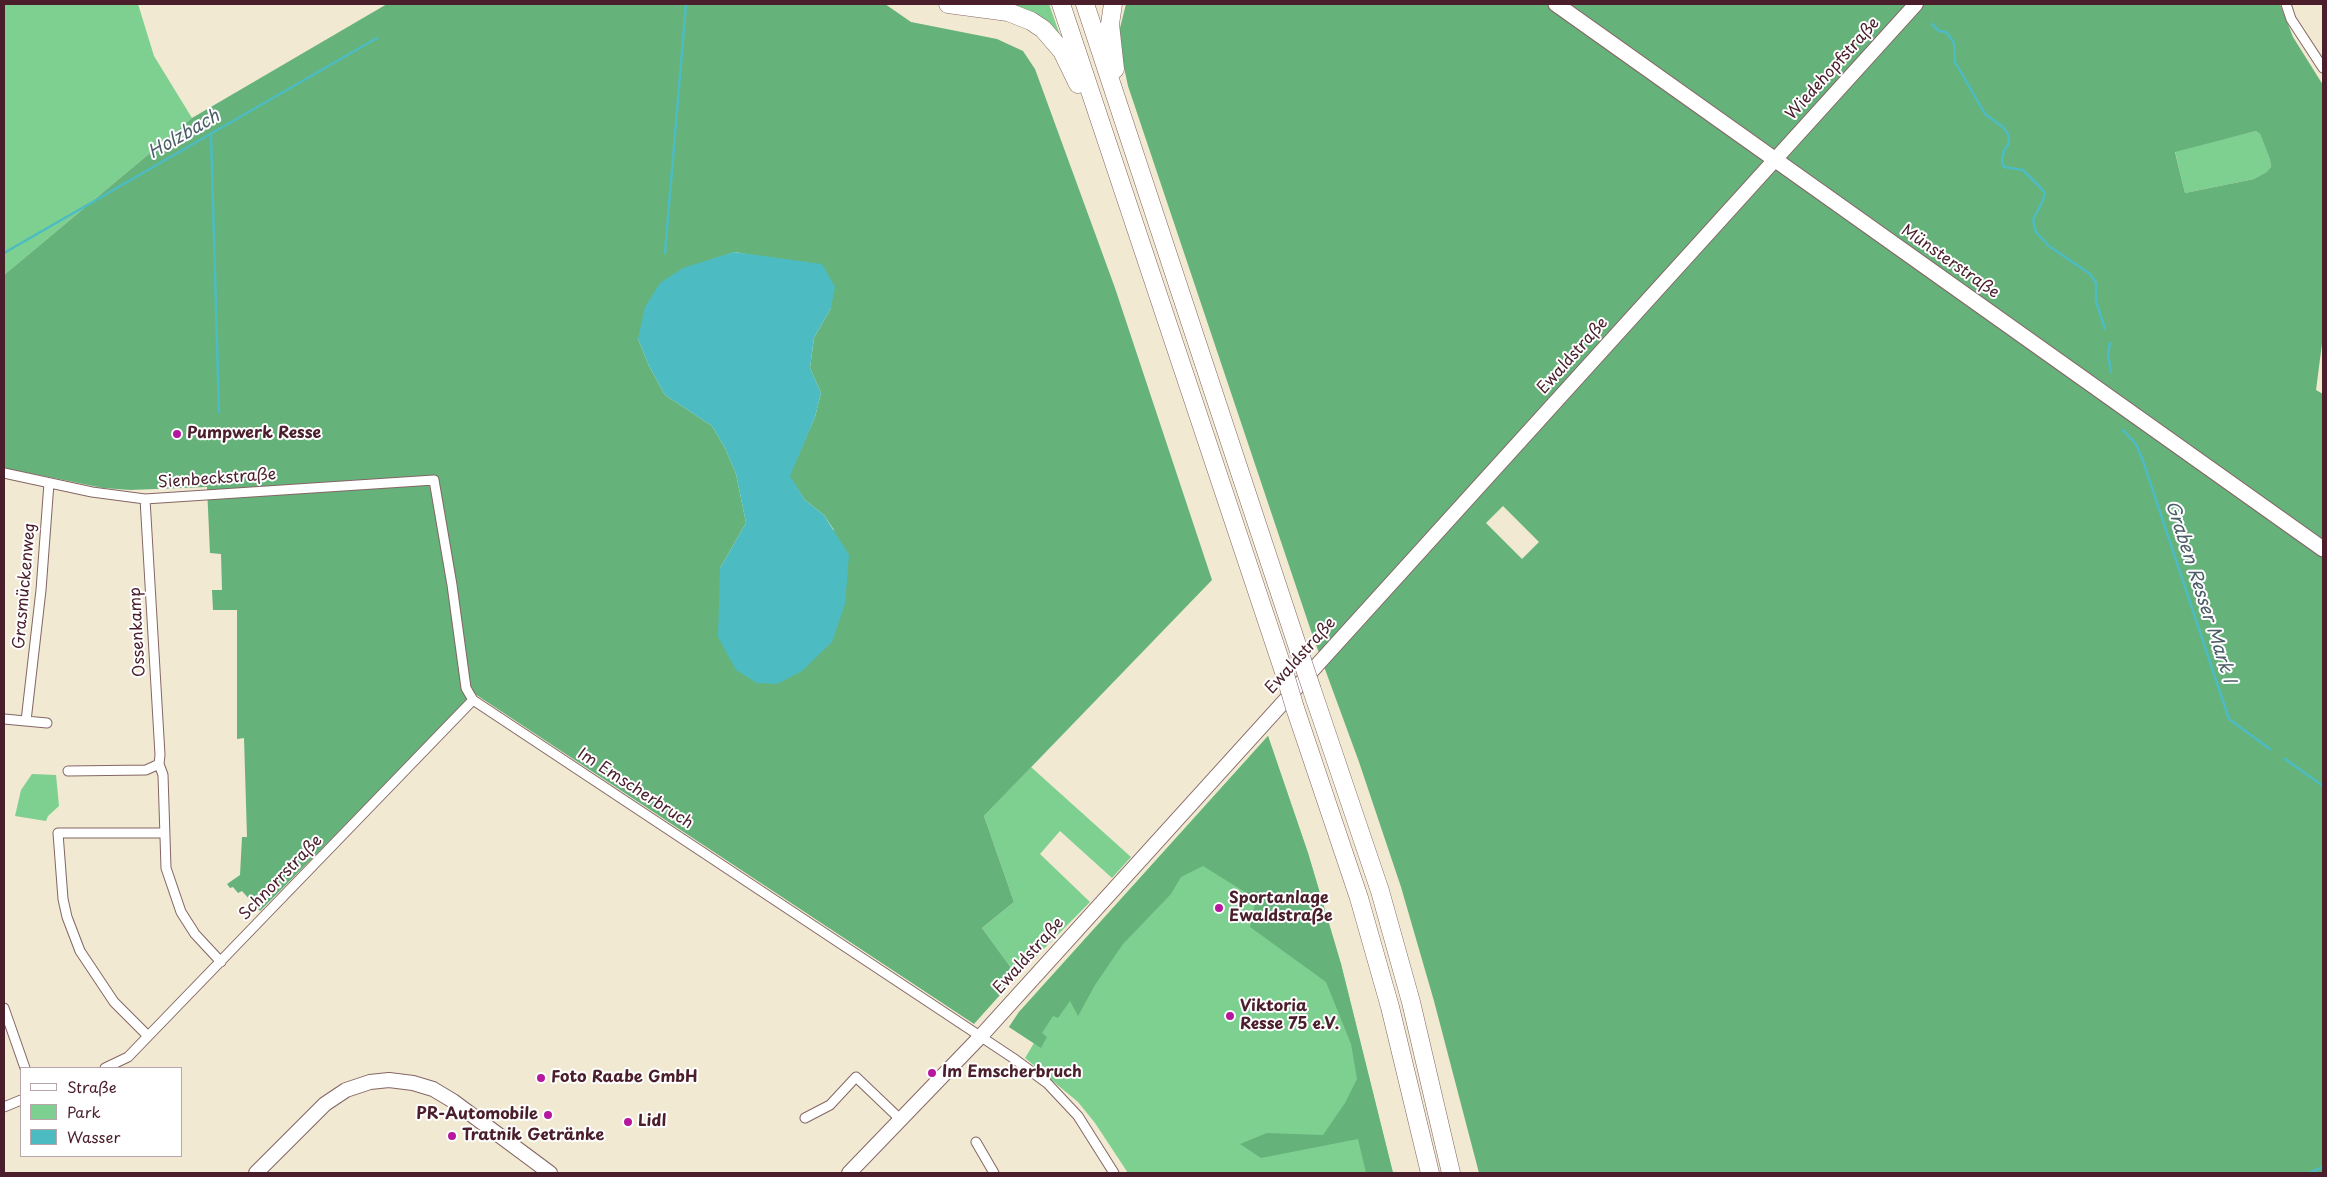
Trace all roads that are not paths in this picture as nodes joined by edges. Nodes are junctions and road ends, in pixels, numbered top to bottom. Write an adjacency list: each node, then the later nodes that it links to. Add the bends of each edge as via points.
1 (948, 4): 10 (highway, via 1008,12 1043,29 1062,50)
2 (1061, 4): 10 (highway)
3 (1085, 4): 9 (highway)
4 (1114, 4): 9 (highway, via 1111,40)
5 (1556, 4): 11 (main road, Münsterstraße)
6 (1916, 4): 11 (main road, Wiedehopfstraße)
7 (2286, 4): 8 (street, via 2291,19)
8 (2323, 68)
9 (1123, 121): 40 (highway, bridge, via 1380,891 1411,1002)
10 (1112, 157): 39 (highway, bridge, via 1367,925)
11 (1775, 158): 15 (main road, Münsterstraße); 26 (main road, Ewaldstraße)
12 (4, 473): 13 (street, Sienbeckstraße)
13 (49, 483): 14 (street, Sienbeckstraße); 18 (street, Grasmückenweg)
14 (144, 499): 16 (street, Sienbeckstraße, via 434,480 466,688); 20 (street, Ossenkamp)
15 (2323, 549)
16 (472, 700): 23 (street, Schnorrstraße); 26 (street, Im Emscherbruch)
17 (4, 719): 18 (street)
18 (26, 721): 19 (street)
19 (47, 723)
20 (159, 764): 21 (street, via 146,770); 22 (street, Ossenkamp, via 163,774)
21 (68, 771)
22 (164, 832): 23 (street, Ossenkamp, via 166,868 178,905 195,934); 25 (street, via 58,833 63,899 80,951 114,1002)
23 (221, 962): 25 (street, Schnorrstraße)
24 (4, 1008): 27 (street)
25 (148, 1036): 28 (street, Schnorrstraße, via 128,1057)
26 (981, 1036): 32 (main road, Ewaldstraße); 38 (street, Im Emscherbruch, via 1048,1084 1078,1116)
27 (25, 1067)
28 (107, 1067)
29 (20, 1100): 30 (street)
30 (4, 1107)
31 (805, 1118): 32 (street, via 830,1105 856,1077)
32 (901, 1120): 36 (main road, Ewaldstraße)
33 (976, 1142): 37 (street)
34 (256, 1173): 35 (main road, via 325,1104 346,1090 389,1080 413,1082 453,1101)
35 (550, 1173)
36 (849, 1173)
37 (994, 1173)
38 (1114, 1173)
39 (1430, 1173)
40 (1451, 1173)

